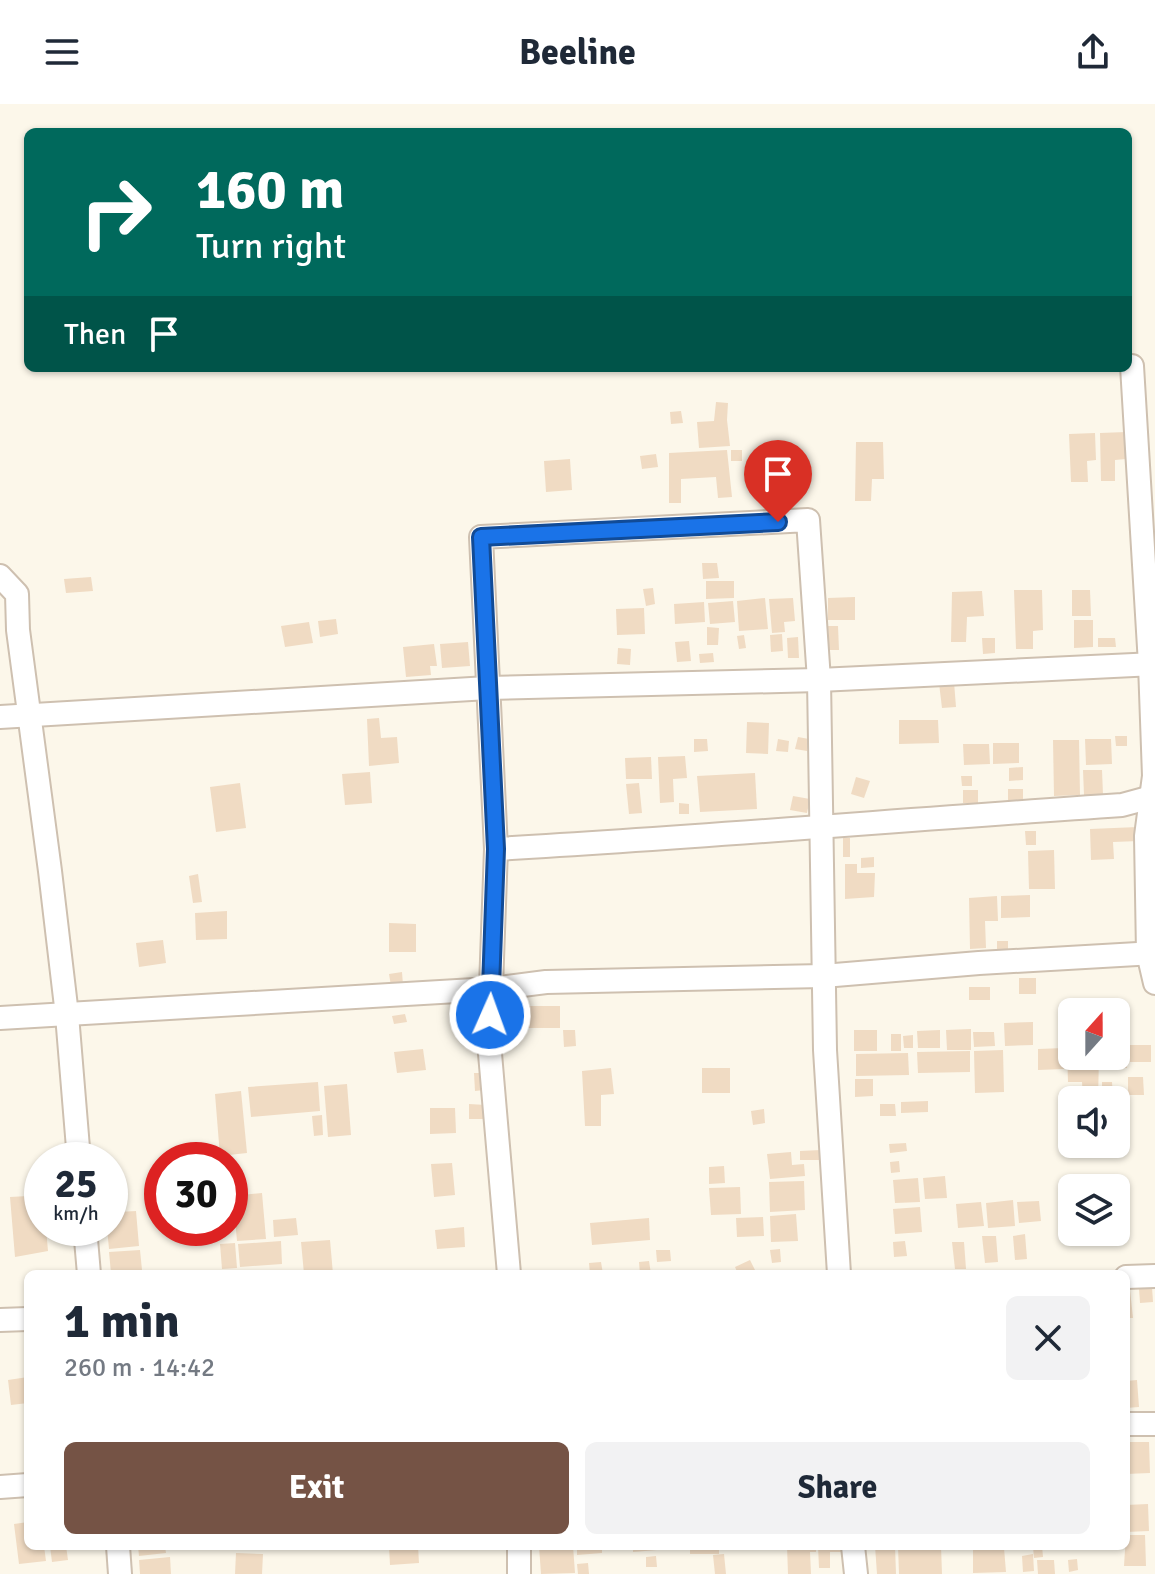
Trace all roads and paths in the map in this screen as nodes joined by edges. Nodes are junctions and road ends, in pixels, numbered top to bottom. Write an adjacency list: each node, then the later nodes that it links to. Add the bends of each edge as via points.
1 (1132, 366): 3 (street)
2 (0, 576): 6 (street, via 17,594)
3 (1152, 664): 4 (street); 8 (street)
4 (819, 680): 5 (street); 5 (street, via 808,520 481,537); 9 (street)
5 (488, 688): 6 (street); 10 (street)
6 (29, 714): 7 (street); 15 (street)
7 (0, 717)
8 (1153, 797): 9 (street, via 1122,805); 11 (street, via 1146,836)
9 (821, 825): 10 (street); 12 (street)
10 (496, 849): 14 (street)
11 (1152, 953): 12 (street); 13 (street)
12 (823, 976): 14 (street, via 546,982); 21 (street)
13 (1155, 983)
14 (491, 989): 15 (street); 20 (street, via 489,1042)
15 (67, 1015): 16 (street); 17 (street)
16 (0, 1018)
17 (78, 1142)
18 (87, 1246): 19 (street)
19 (89, 1270)
20 (509, 1270)
21 (839, 1270)
22 (1155, 1276): 23 (street)
23 (1130, 1277)
24 (24, 1319): 25 (street)
25 (0, 1320)
26 (1130, 1424): 27 (street)
27 (1155, 1424)
28 (24, 1485): 29 (street)
29 (0, 1487)
30 (118, 1550): 33 (street)
31 (519, 1550): 34 (street)
32 (853, 1550): 35 (street)
33 (120, 1574)
34 (519, 1574)
35 (856, 1574)

